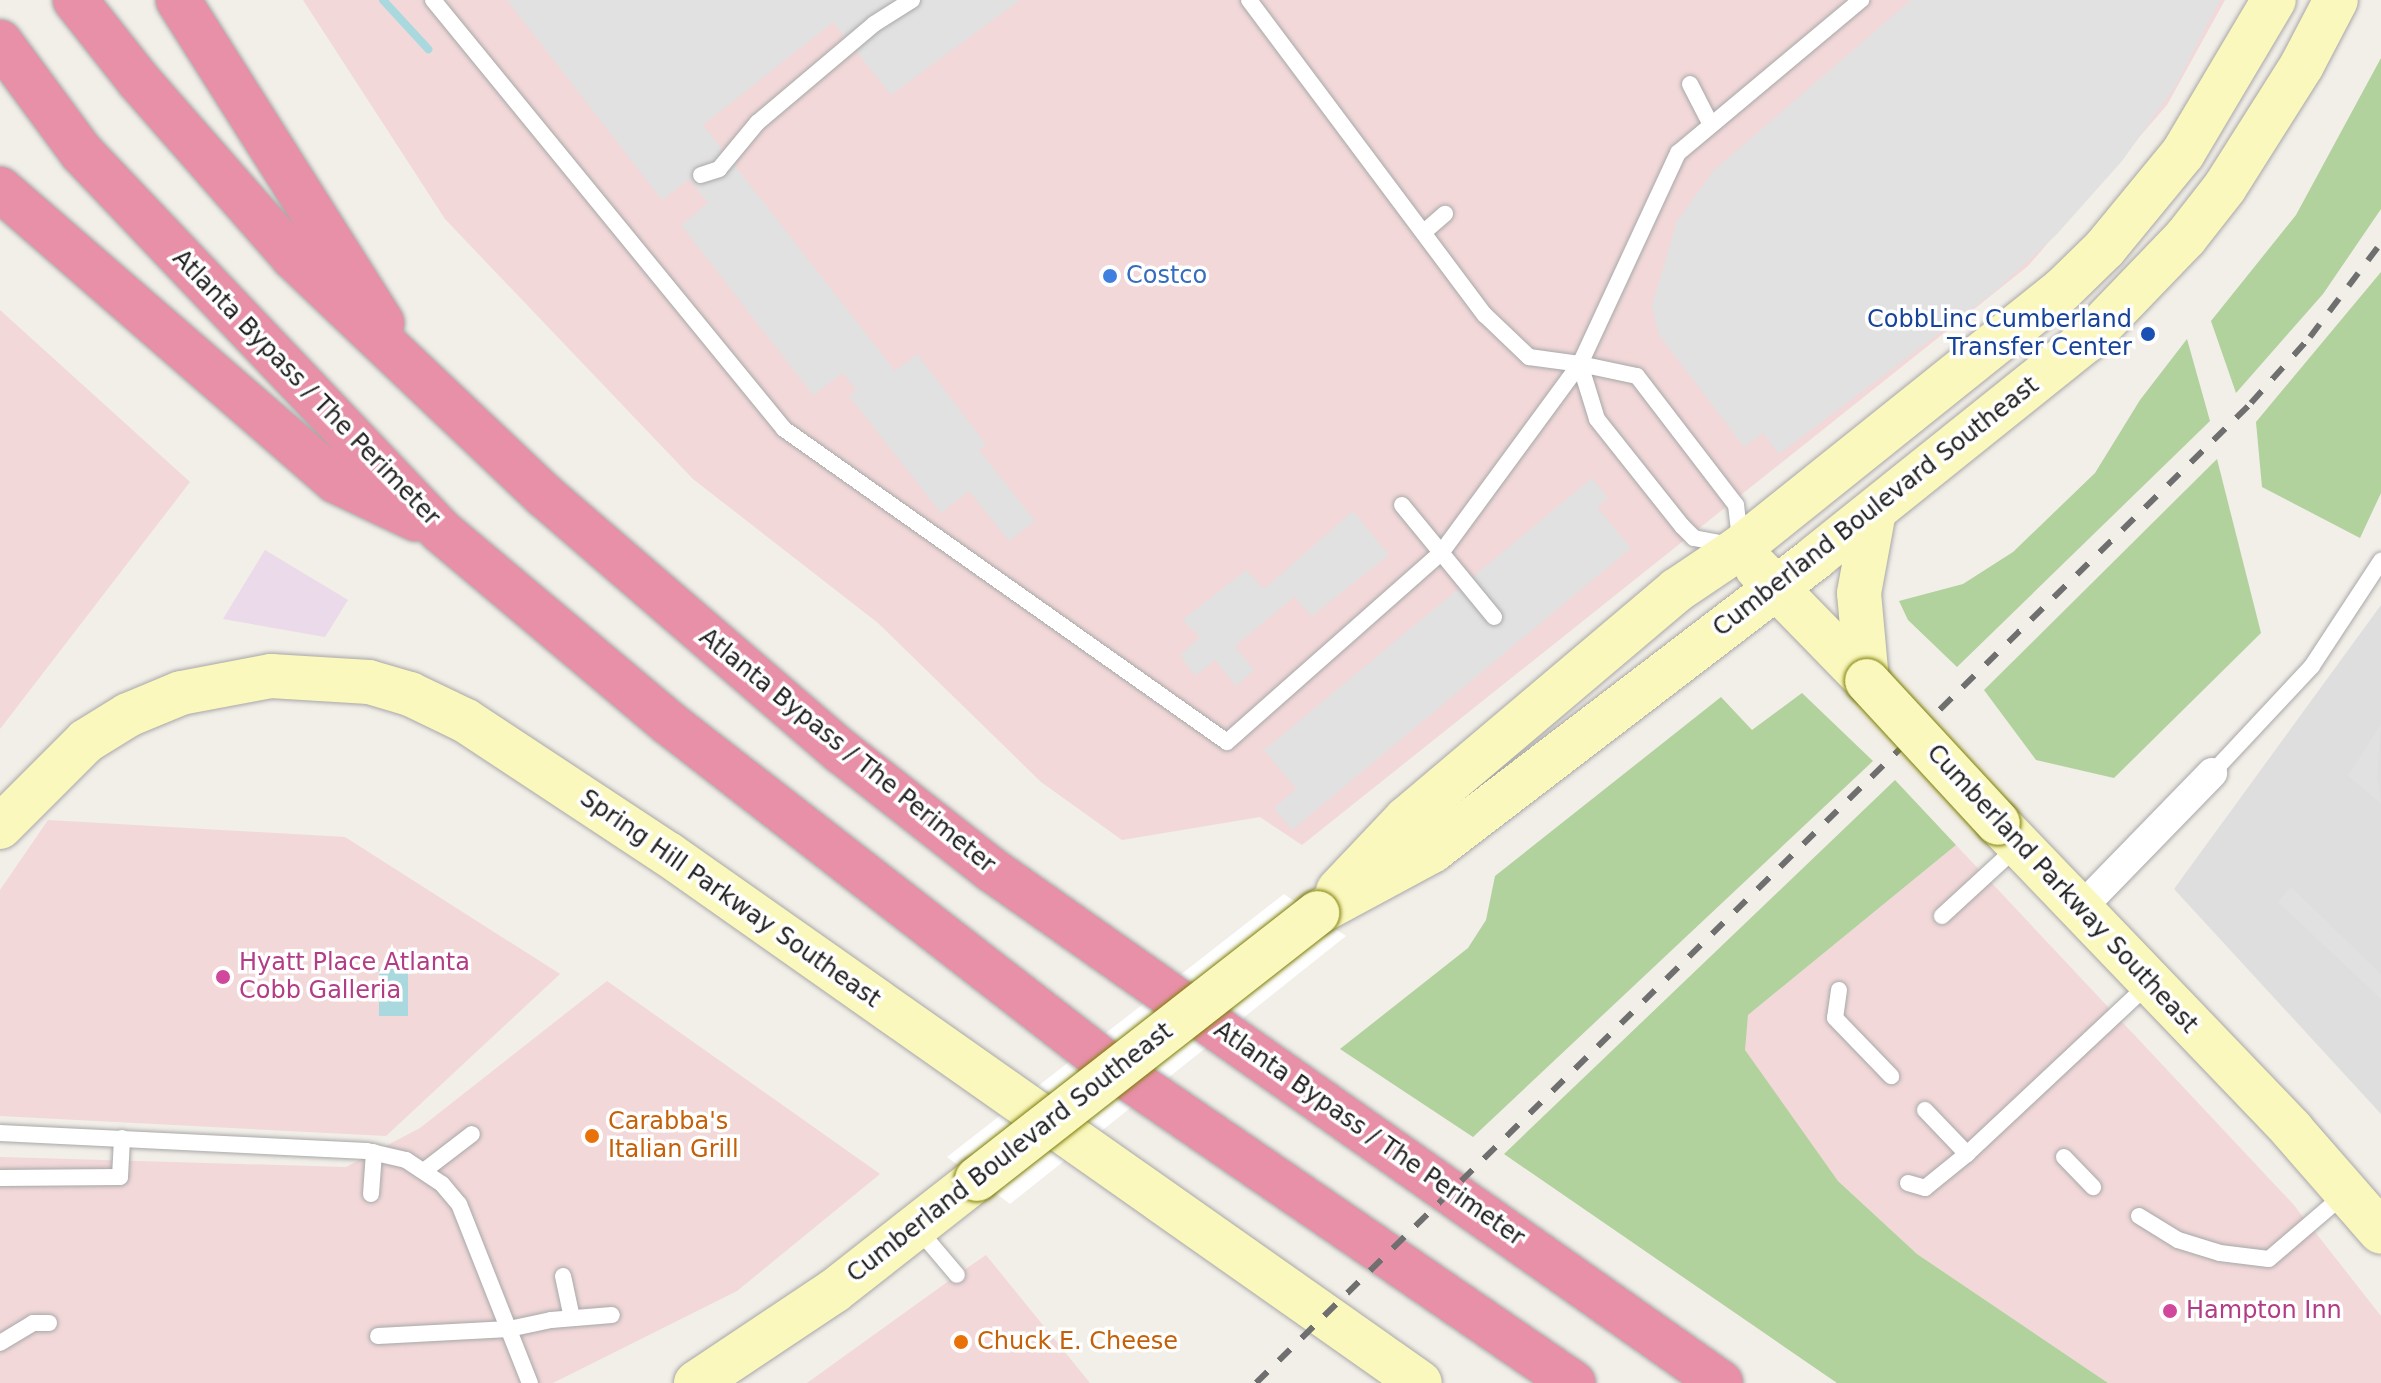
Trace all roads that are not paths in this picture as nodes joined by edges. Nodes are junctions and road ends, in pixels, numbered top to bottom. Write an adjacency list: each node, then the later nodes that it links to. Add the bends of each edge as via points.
1 (75, 0): 17 (highway, Atlanta Bypass / The Perimeter, via 293,257)
2 (178, 0): 17 (highway)
3 (433, 0): 22 (lane, via 784,429 1227,742)
4 (912, 0): 12 (lane, via 874,24 757,123 719,169)
5 (1249, 0): 15 (lane)
6 (1861, 0): 11 (lane)
7 (2274, 0): 21 (main road, Cumberland Boulevard Southeast, via 2213,110 2105,248 1994,348)
8 (2336, 0): 19 (main road, Cumberland Boulevard Southeast, via 2260,135 2186,237 2086,341)
9 (0, 42): 20 (highway, Atlanta Bypass / The Perimeter, via 81,152)
10 (1690, 84): 11 (lane)
11 (1711, 125): 16 (lane, via 1678,153)
12 (701, 175)
13 (0, 189): 20 (highway, via 336,481)
14 (1445, 214): 15 (lane)
15 (1424, 232): 16 (lane, via 1485,315 1529,357)
16 (1580, 364): 21 (lane, via 1597,419 1682,526 1694,538); 21 (lane, via 1637,376 1736,505); 22 (lane)
17 (410, 370): 64 (highway, Atlanta Bypass / The Perimeter, via 683,618 992,870)
18 (1402, 505): 22 (lane)
19 (1874, 511): 24 (main road, Cumberland Boulevard Southeast); 26 (main road, via 1859,593)
20 (441, 531): 63 (highway, Atlanta Bypass / The Perimeter, via 669,723 1109,1065)
21 (1741, 547): 24 (main road, Cumberland Parkway Southeast); 31 (main road, Cumberland Boulevard Southeast, via 1677,590 1430,798)
22 (1441, 553): 25 (lane)
23 (2381, 561): 27 (lane, via 2312,666)
24 (1773, 589): 26 (main road, Cumberland Parkway Southeast); 31 (main road, Cumberland Boulevard Southeast, via 1432,851)
25 (1494, 617)
26 (1867, 681): 29 (main road, Cumberland Parkway Southeast, bridge)
27 (2212, 773): 30 (street)
28 (0, 827): 62 (main road, Spring Hill Parkway Southeast, via 56,766 94,735 181,693 271,676 369,682 410,694 479,729 668,854)
29 (2009, 834): 30 (main road, Cumberland Parkway Southeast); 32 (lane)
30 (2079, 910): 33 (main road, Cumberland Parkway Southeast)
31 (1317, 913): 50 (main road, Cumberland Boulevard Southeast, bridge)
32 (1942, 916)
33 (2150, 983): 41 (lane); 47 (main road, Cumberland Parkway Southeast)
34 (1839, 990): 35 (lane, via 1835,1018)
35 (1891, 1076)
36 (1925, 1110): 41 (lane)
37 (0, 1133): 39 (lane)
38 (472, 1134): 43 (lane)
39 (122, 1138): 40 (lane); 44 (lane, via 120,1177)
40 (374, 1152): 43 (lane); 48 (lane)
41 (1967, 1154): 45 (lane, via 1925,1188)
42 (2064, 1157): 46 (lane)
43 (425, 1170): 57 (lane, via 465,1216)
44 (0, 1178)
45 (1908, 1183)
46 (2093, 1187)
47 (2347, 1192): 49 (lane, via 2269,1259 2220,1253 2178,1240); 51 (main road, Cumberland Parkway Southeast)
48 (371, 1194)
49 (2139, 1216)
50 (917, 1228): 52 (lane); 61 (main road, Cumberland Boulevard Southeast, via 739,1359)
51 (2381, 1232)
52 (957, 1275)
53 (563, 1276): 55 (lane)
54 (612, 1315): 55 (lane)
55 (572, 1318): 57 (lane)
56 (49, 1323): 59 (lane, via 33,1323)
57 (509, 1329): 58 (lane); 60 (lane)
58 (378, 1336)
59 (0, 1343)
60 (530, 1383)
61 (696, 1383)
62 (1420, 1383)
63 (1573, 1383)
64 (1721, 1383)

